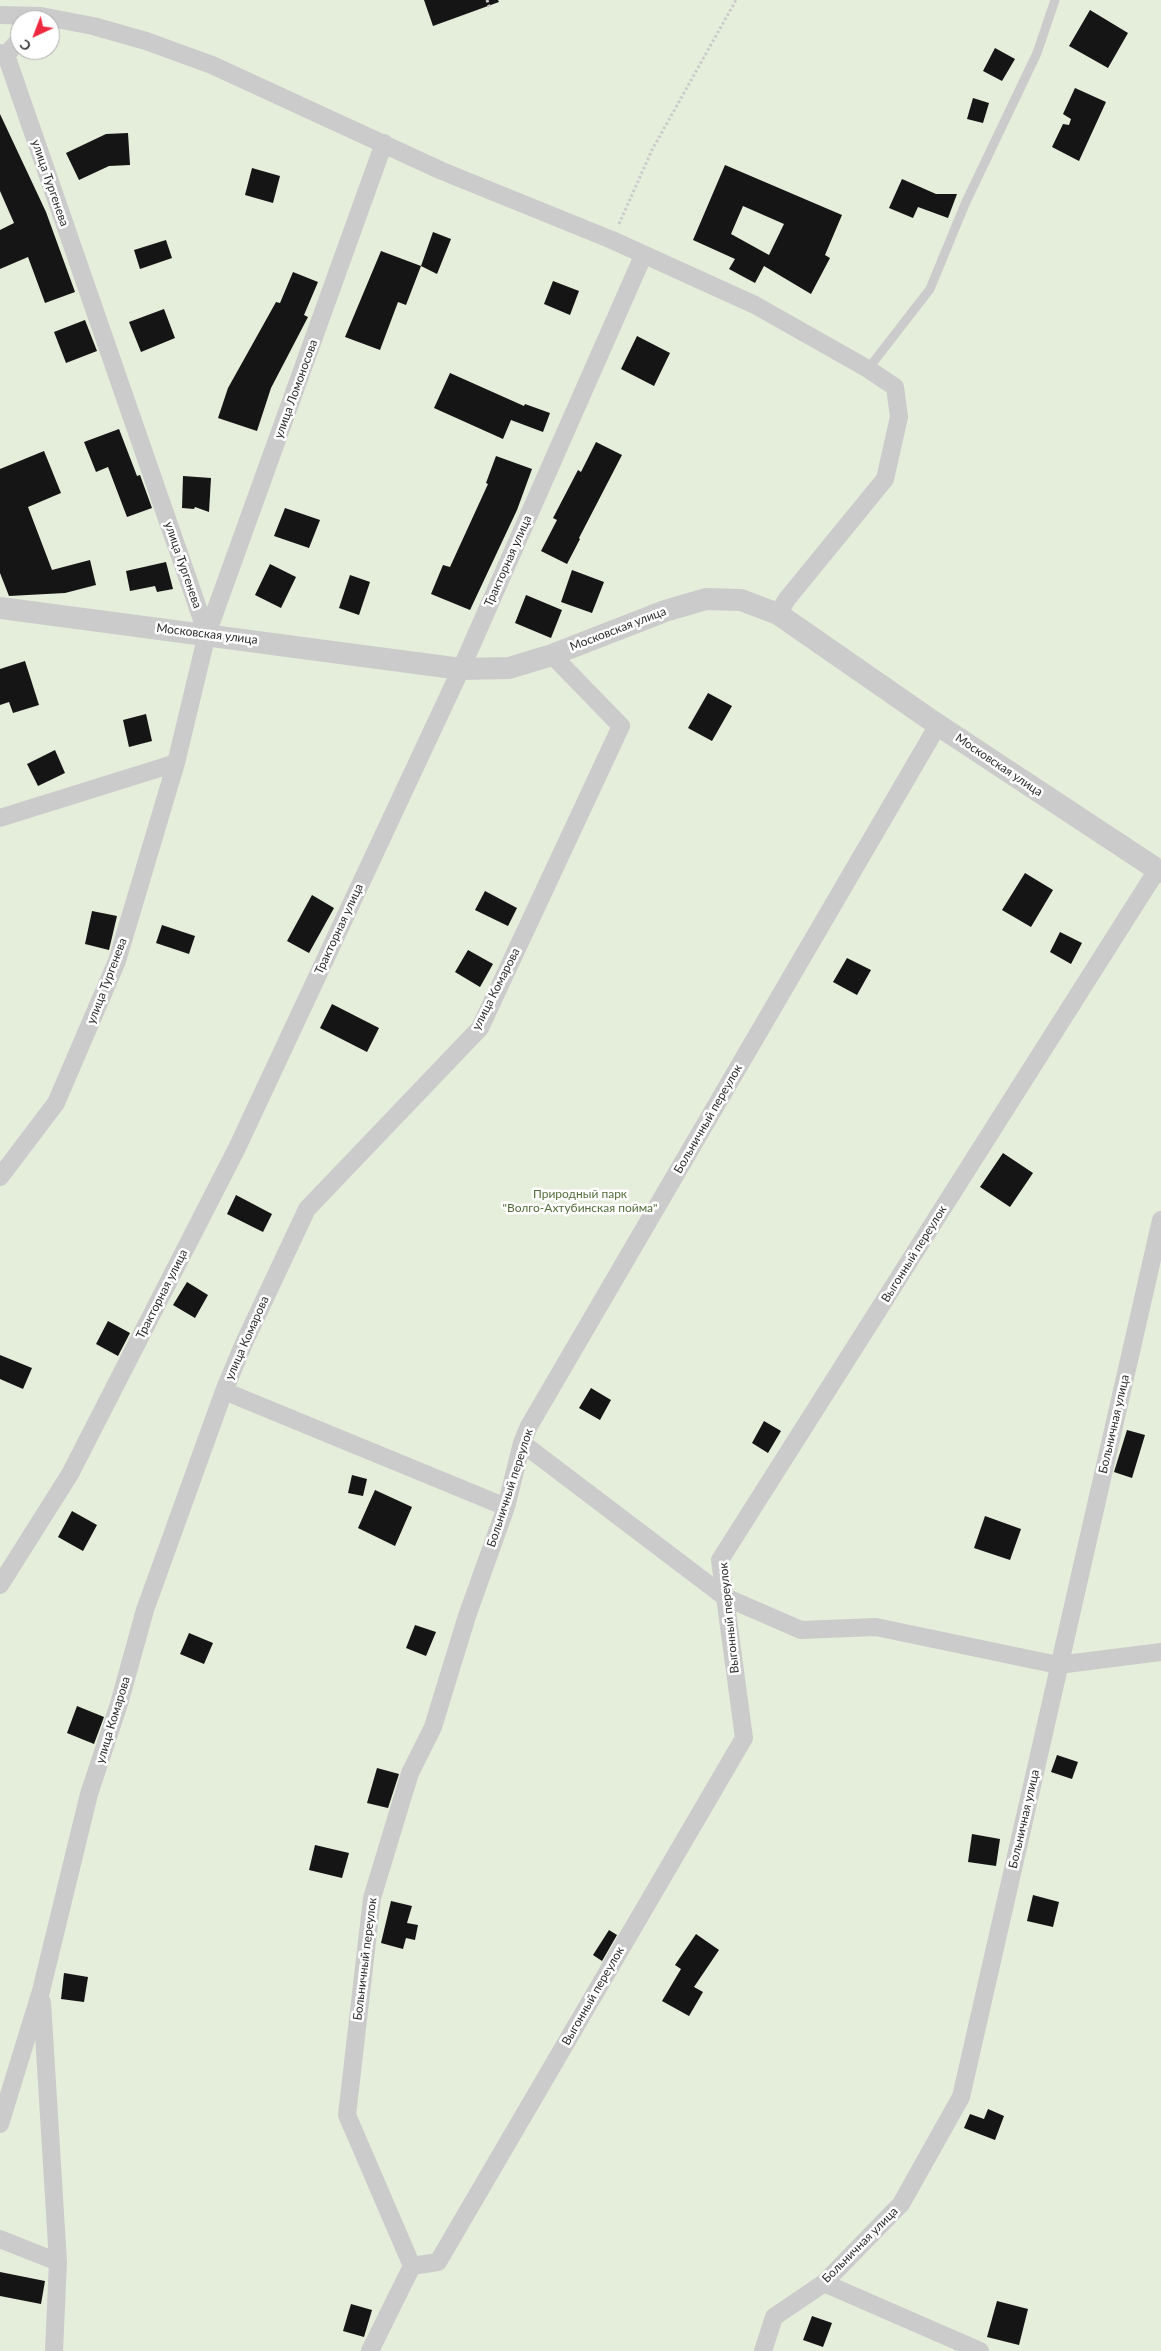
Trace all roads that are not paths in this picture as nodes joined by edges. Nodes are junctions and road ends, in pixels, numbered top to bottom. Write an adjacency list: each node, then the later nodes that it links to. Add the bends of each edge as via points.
1 (1055, 0): 6 (lane, via 1037,53 965,204 930,289)
2 (60, 21): 4 (street, via 93,26 146,41 204,62)
3 (3, 54): 9 (street, улица Тургенева)
4 (384, 143): 5 (street); 9 (street, улица Ломоносова)
5 (643, 256): 6 (street, via 754,305); 11 (street, Тракторная улица)
6 (868, 369): 8 (street, via 895,387 899,416 886,479)
7 (0, 608): 9 (street, Московская улица)
8 (778, 614): 10 (street, Московская улица, via 741,600 706,599 665,611); 12 (street, Московская улица)
9 (208, 634): 11 (street, Московская улица); 13 (street, улица Тургенева)
10 (552, 655): 11 (street, Московская улица, via 509,668); 18 (street, улица Комарова, via 621,726 480,1028 307,1209)
11 (461, 669): 21 (street, Тракторная улица, via 237,1148 70,1474)
12 (938, 725): 15 (street, Московская улица); 19 (street, Больничный переулок)
13 (176, 763): 14 (street); 16 (street, улица Тургенева, via 113,970 56,1103)
14 (0, 818)
15 (1159, 871): 22 (street, Выгонный переулок, via 720,1560)
16 (0, 1177)
17 (1161, 1220): 24 (street, Больничная улица)
18 (224, 1391): 20 (street); 25 (street, улица Комарова, via 145,1610 89,1794)
19 (522, 1443): 20 (street, Больничный переулок); 22 (street)
20 (506, 1506): 29 (street, Больничный переулок, via 467,1616 433,1727 410,1773 372,1898 346,2115)
21 (0, 1585)
22 (725, 1596): 24 (street, via 801,1630 876,1628); 29 (street, Выгонный переулок, via 744,1738 438,2262)
23 (1161, 1652): 24 (street)
24 (1058, 1666): 30 (street, Больничная улица, via 961,2097 901,2204)
25 (41, 1991): 26 (street, улица Комарова); 28 (street)
26 (0, 2124)
27 (0, 2239): 28 (street)
28 (58, 2262): 31 (street)
29 (412, 2266): 32 (street)
30 (824, 2283): 33 (street, Больничная улица, via 774,2317); 34 (street)
31 (54, 2351)
32 (370, 2351)
33 (762, 2351)
34 (980, 2351)

